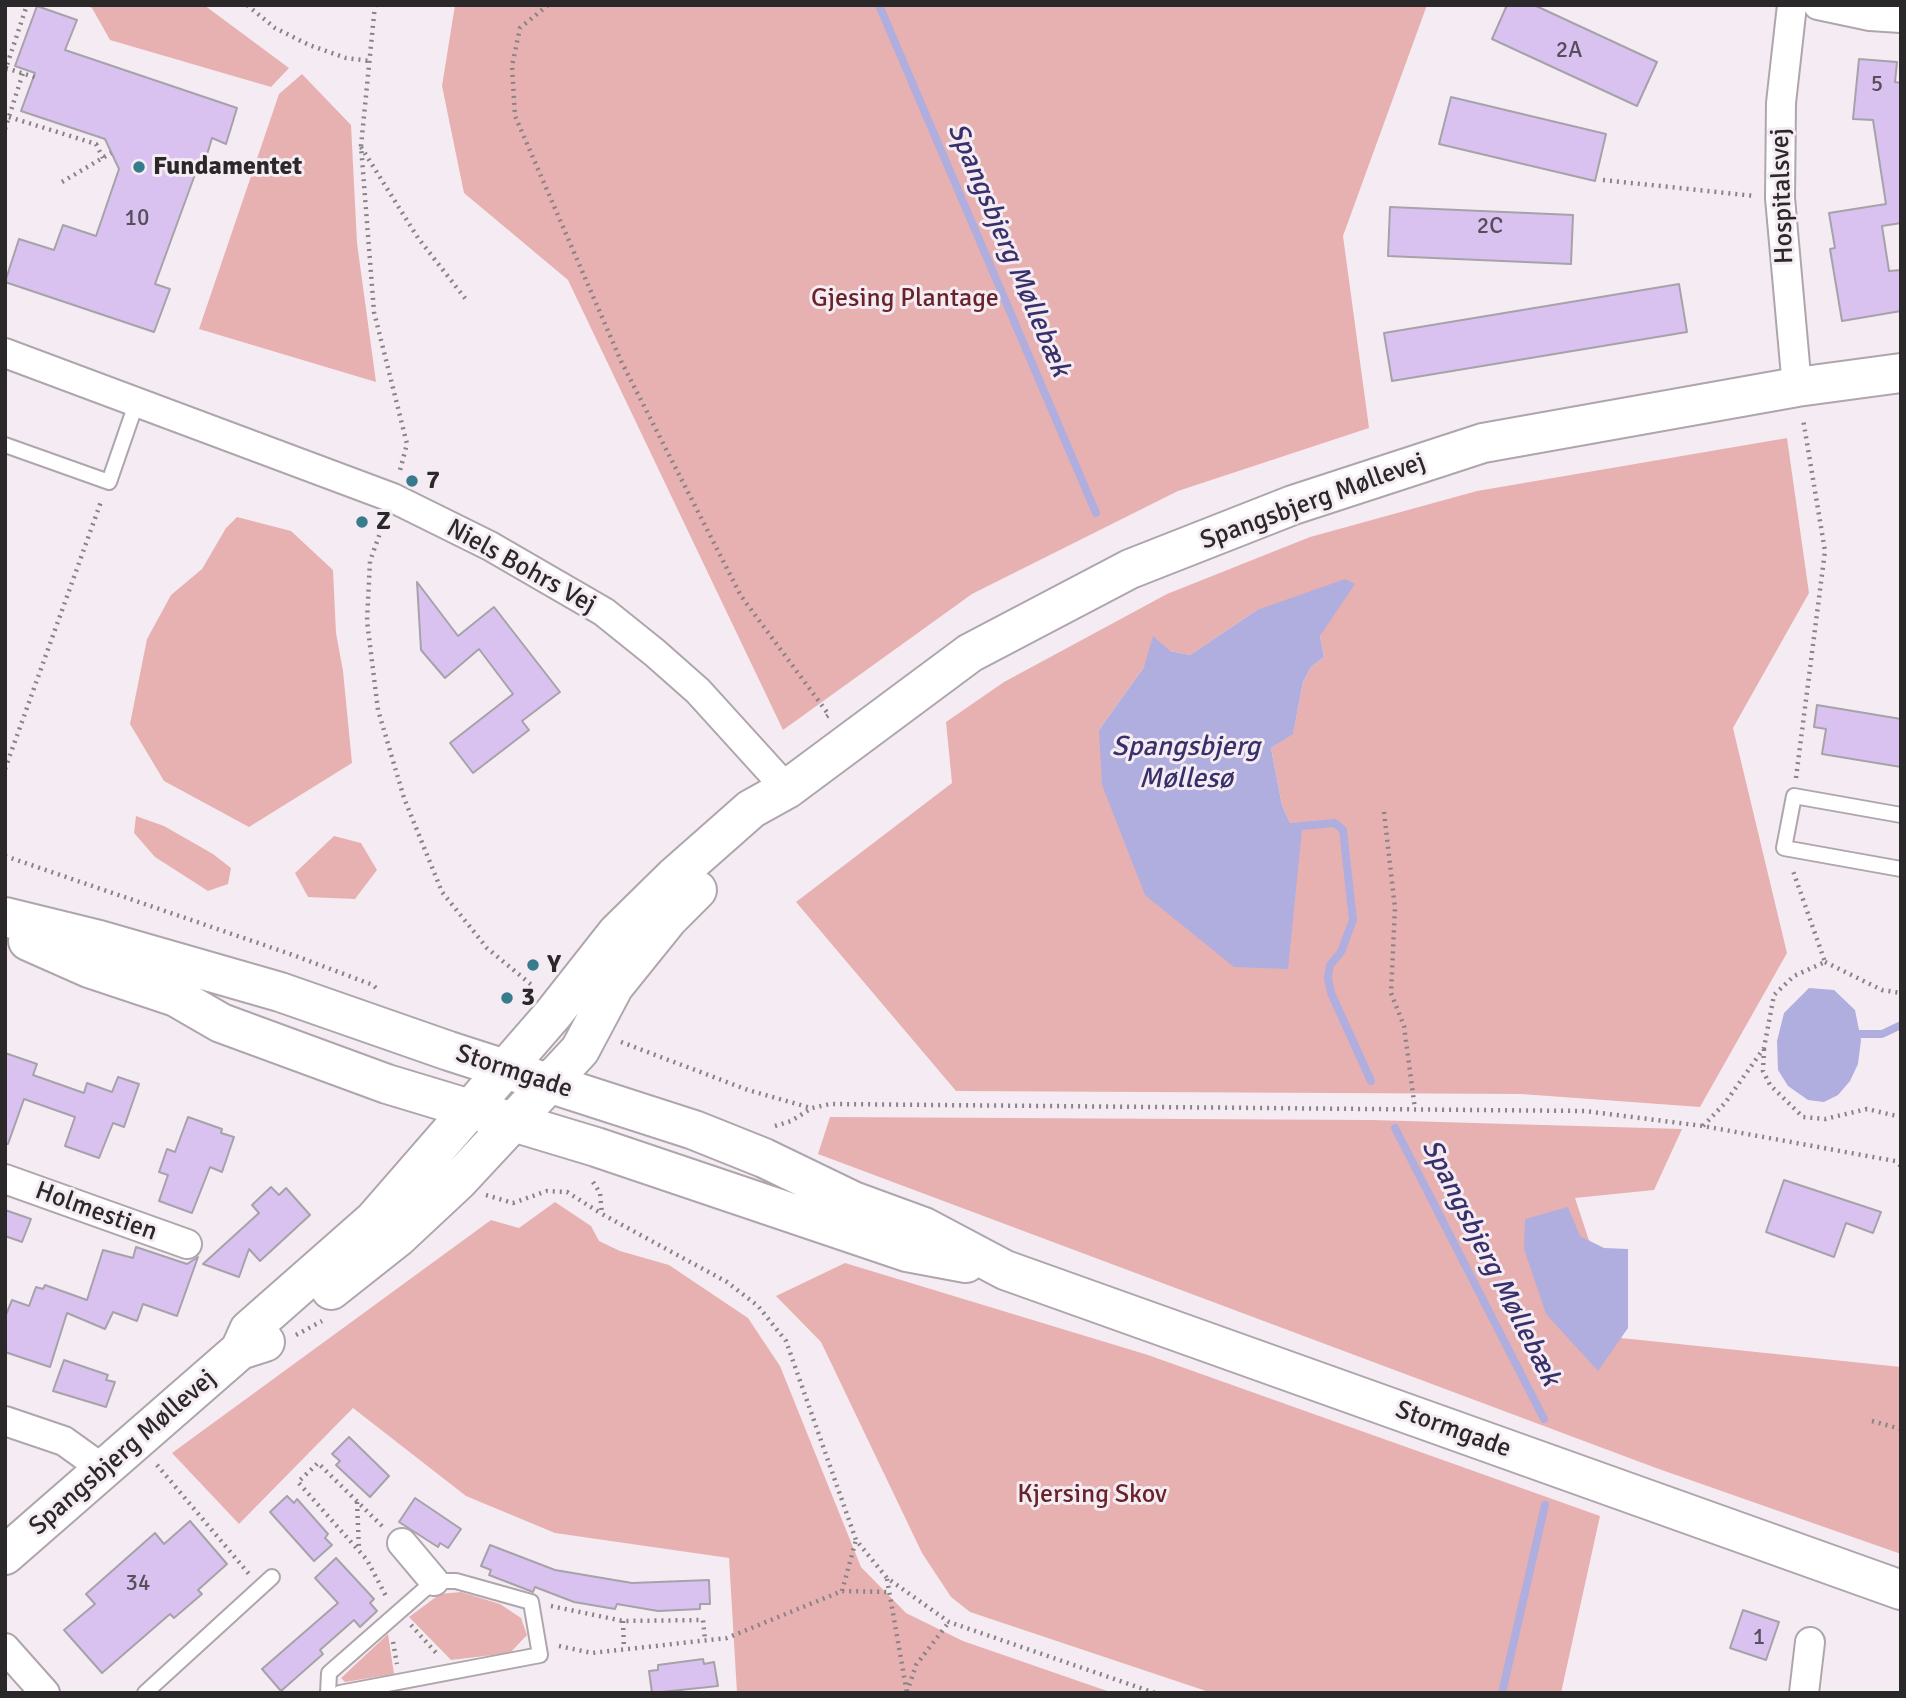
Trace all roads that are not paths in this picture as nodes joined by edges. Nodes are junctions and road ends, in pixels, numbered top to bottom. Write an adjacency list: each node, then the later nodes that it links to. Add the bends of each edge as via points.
1 (1792, 5): 6 (street, Hospitalsvej, via 1781,103 1780,198)
2 (1818, 5): 3 (street)
3 (1901, 18)
4 (5, 353): 7 (street, Niels Bohrs Vej)
5 (1901, 373): 6 (street, Spangsbjerg Møllevej)
6 (1797, 387): 9 (street, Spangsbjerg Møllevej, via 1483,443 1293,505 1155,559 970,653)
7 (137, 401): 8 (lane, via 108,482); 9 (street, Niels Bohrs Vej, via 393,498 490,545 604,612 698,691)
8 (5, 445)
9 (787, 789): 14 (street, Spangsbjerg Møllevej, via 751,809 617,933); 15 (street, Spangsbjerg Møllevej, via 766,822 668,919 614,986 580,1050)
10 (1901, 815): 11 (lane, via 1794,796 1784,848)
11 (1901, 869)
12 (5, 917): 14 (street, Stormgade, via 281,992)
13 (5, 930): 14 (street, via 89,968 176,998 230,1000)
14 (489, 1088): 15 (street, Stormgade); 15 (street, via 512,1102); 19 (street, Spangsbjerg Møllevej, via 374,1220 249,1330)
15 (530, 1103): 18 (street, Stormgade, via 907,1252); 18 (street, Stormgade, via 694,1130 924,1227); 19 (street, Spangsbjerg Møllevej, via 398,1237 264,1343)
16 (5, 1179): 17 (street, Holmestien)
17 (187, 1244)
18 (1005, 1270): 26 (street, Stormgade)
19 (240, 1350): 21 (street, Spangsbjerg Møllevej)
20 (5, 1421): 21 (street, via 64,1441)
21 (103, 1469): 23 (street, Spangsbjerg Møllevej)
22 (401, 1544): 25 (street)
23 (5, 1555)
24 (272, 1577): 30 (lane)
25 (434, 1581): 31 (lane, via 329,1673); 32 (lane, via 456,1581 531,1602 540,1655)
26 (1901, 1590)
27 (1810, 1642): 33 (street)
28 (5, 1648): 29 (street)
29 (46, 1693)
30 (145, 1693)
31 (328, 1693)
32 (340, 1693)
33 (1804, 1693)

